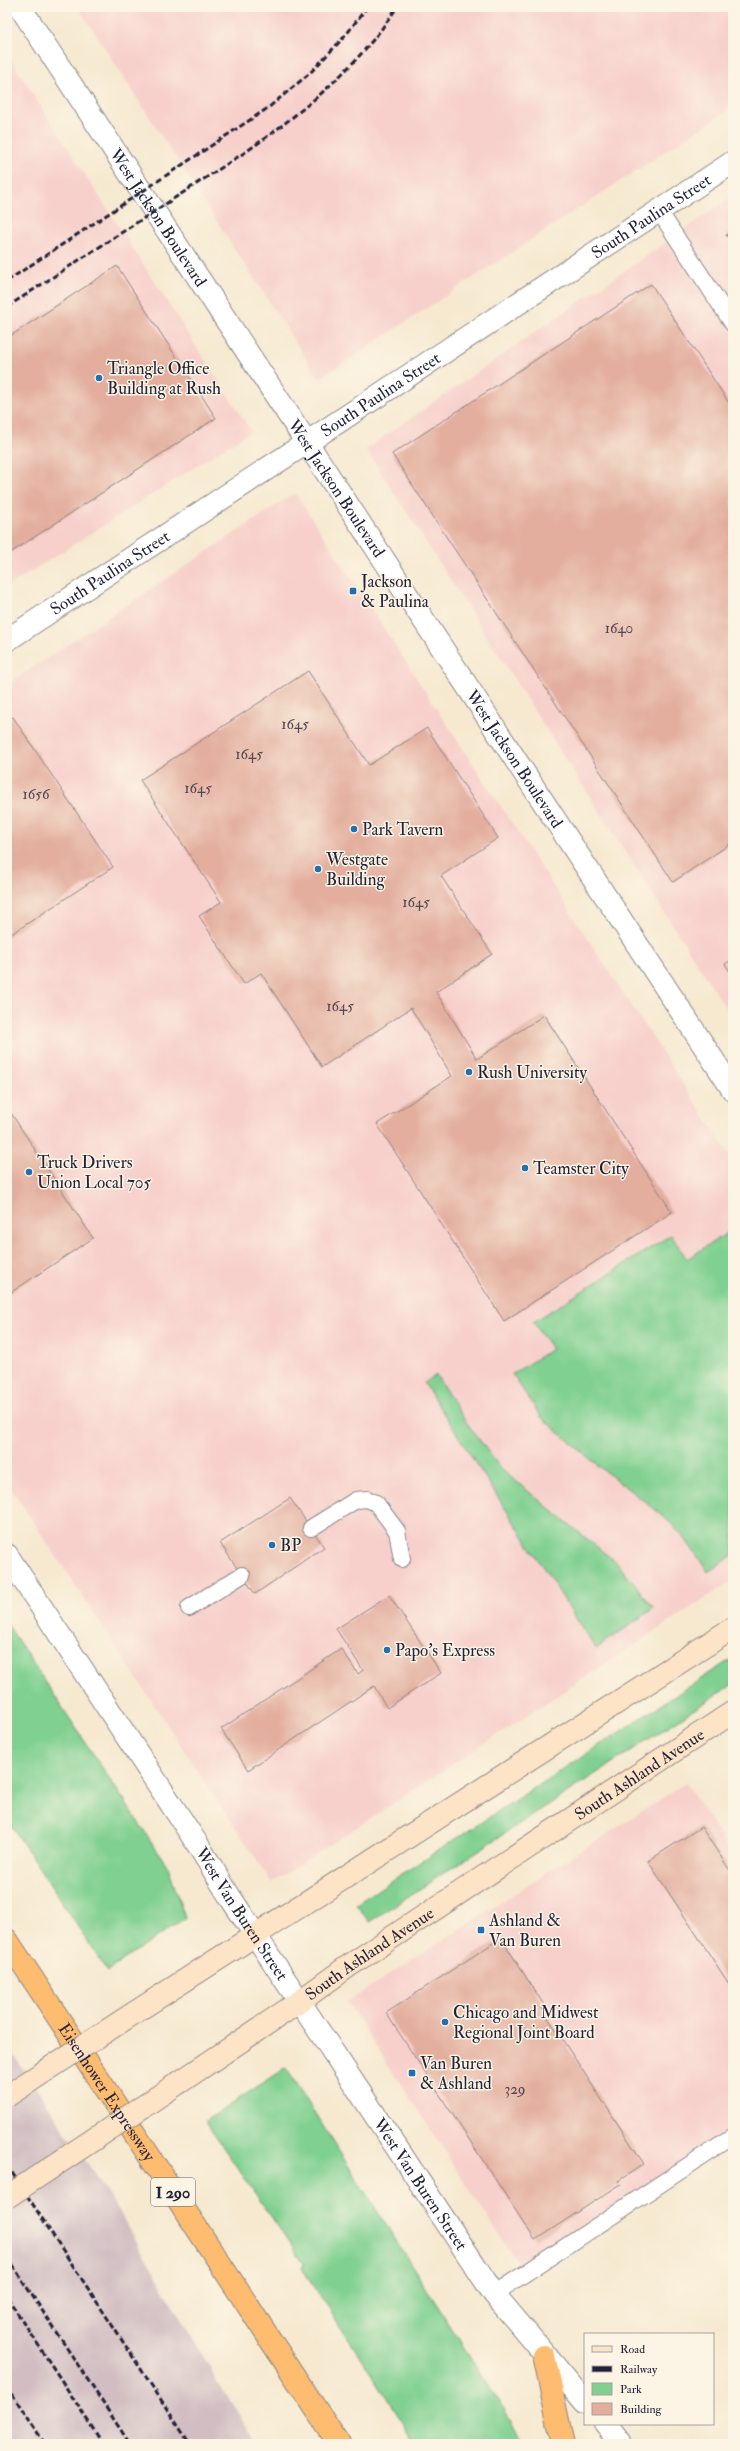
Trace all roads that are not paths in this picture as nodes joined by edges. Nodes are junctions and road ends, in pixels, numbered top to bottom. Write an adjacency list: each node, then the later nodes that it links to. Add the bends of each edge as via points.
1 (20, 7): 5 (street, West Jackson Boulevard)
2 (733, 162): 3 (street, South Paulina Street)
3 (659, 211): 4 (lane); 5 (street, South Paulina Street)
4 (733, 324)
5 (306, 443): 6 (street, South Paulina Street); 7 (street, West Jackson Boulevard)
6 (7, 640)
7 (733, 1090)
8 (311, 1528): 10 (lane, via 356,1500 367,1498 376,1502 396,1531)
9 (7, 1555): 15 (street, West Van Buren Street)
10 (402, 1558)
11 (242, 1574): 12 (lane)
12 (190, 1608)
13 (733, 1628): 15 (main road)
14 (733, 1712): 17 (main road, South Ashland Avenue, via 379,1946)
15 (255, 1935): 17 (street, West Van Buren Street); 18 (main road, bridge)
16 (7, 1940): 25 (highway, Eisenhower Expressway / I 290)
17 (299, 2002): 20 (main road, South Ashland Avenue, bridge); 21 (street, West Van Buren Street)
18 (7, 2096)
19 (733, 2136): 21 (lane)
20 (7, 2197)
21 (494, 2294): 22 (street, West Van Buren Street)
22 (544, 2356): 23 (street, West Van Buren Street); 26 (highway)
23 (584, 2401)
24 (606, 2425): 27 (street)
25 (339, 2444)
26 (563, 2444)
27 (621, 2444)

